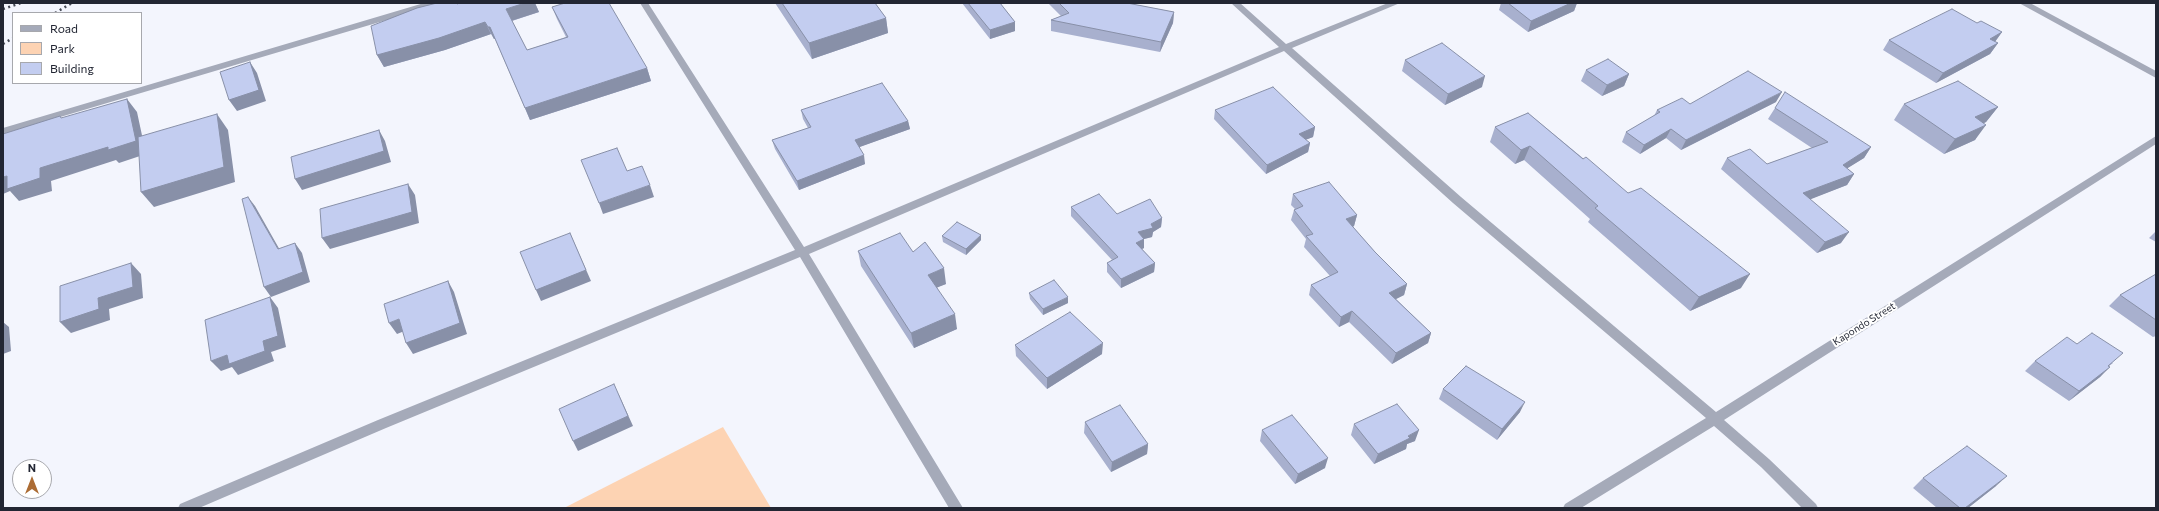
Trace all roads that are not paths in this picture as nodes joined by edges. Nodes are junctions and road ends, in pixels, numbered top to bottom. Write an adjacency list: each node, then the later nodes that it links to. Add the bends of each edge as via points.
1 (434, 3): 8 (street)
2 (644, 3): 10 (street)
3 (1235, 3): 6 (street)
4 (1396, 3): 6 (street)
5 (2023, 3): 7 (street)
6 (1284, 48): 10 (street); 11 (street, via 1457,200)
7 (2156, 75)
8 (3, 131)
9 (2156, 139): 11 (street, Kapondo Street)
10 (802, 252): 12 (street, via 440,400); 13 (street)
11 (1715, 419): 14 (street, Kapondo Street); 15 (street)
12 (185, 508)
13 (956, 508)
14 (1570, 508)
15 (1811, 508)

